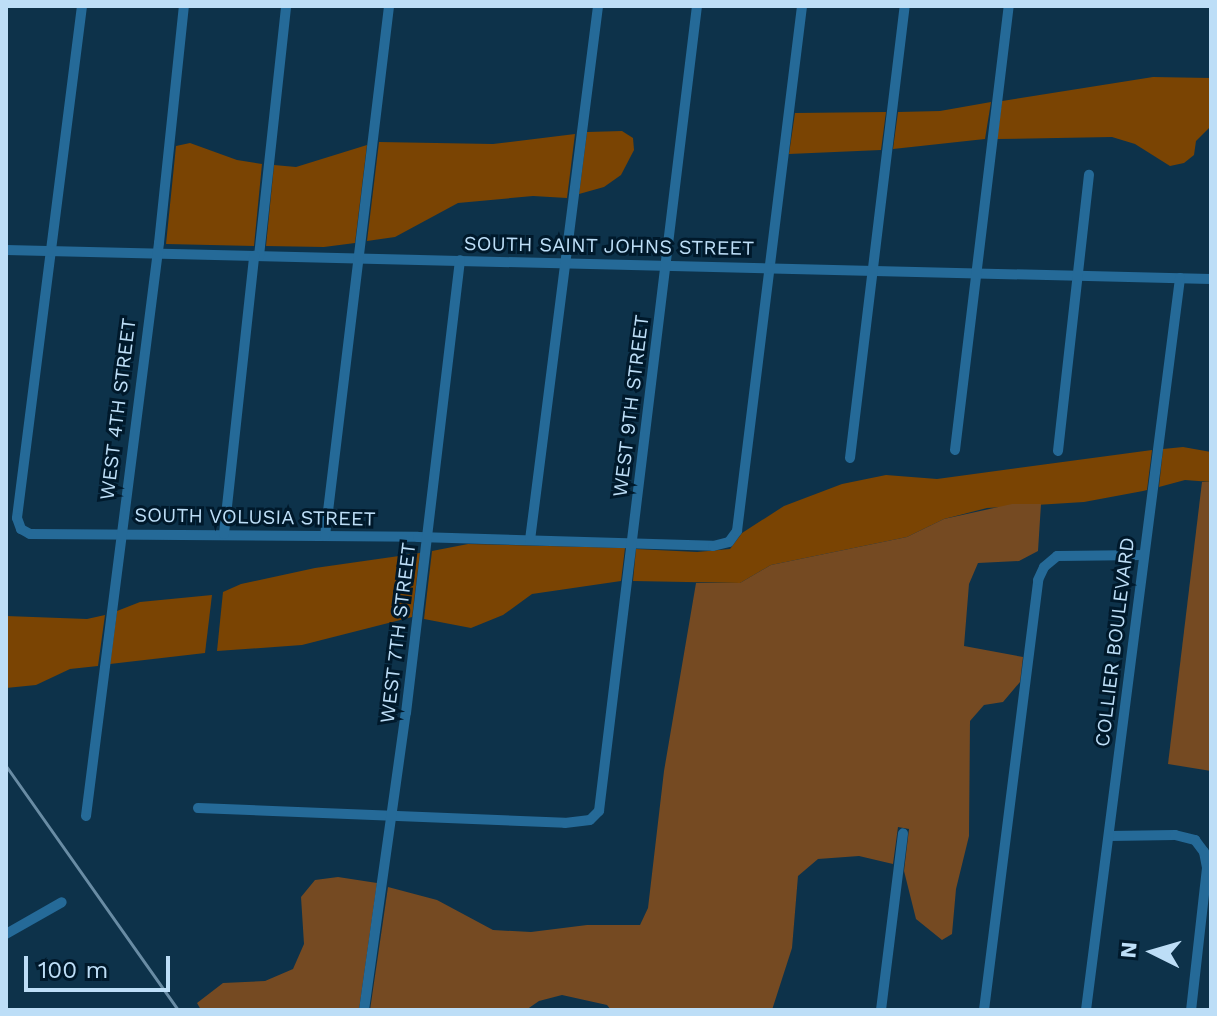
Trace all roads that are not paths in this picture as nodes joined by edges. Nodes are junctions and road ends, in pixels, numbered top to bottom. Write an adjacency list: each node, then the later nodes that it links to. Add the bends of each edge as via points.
1 (82, 6): 12 (street)
2 (184, 6): 13 (street, WEST 4TH STREET)
3 (286, 6): 14 (street)
4 (389, 6): 15 (street)
5 (598, 6): 17 (street)
6 (697, 6): 18 (street, WEST 9TH STREET)
7 (802, 6): 19 (street)
8 (905, 6): 20 (street)
9 (1009, 6): 21 (street)
10 (1089, 175): 22 (street)
11 (6, 250): 12 (street, SOUTH SAINT JOHNS STREET)
12 (51, 252): 13 (street, SOUTH SAINT JOHNS STREET); 28 (street, SOUTH VOLUSIA STREET, via 17,518 30,534)
13 (156, 254): 14 (street, SOUTH SAINT JOHNS STREET); 28 (street, WEST 4TH STREET)
14 (257, 256): 15 (street, SOUTH SAINT JOHNS STREET); 29 (street)
15 (360, 257): 16 (street, SOUTH SAINT JOHNS STREET); 30 (street)
16 (460, 260): 17 (street, SOUTH SAINT JOHNS STREET); 31 (street, WEST 7TH STREET)
17 (565, 262): 18 (street, SOUTH SAINT JOHNS STREET); 32 (street)
18 (666, 265): 19 (street, SOUTH SAINT JOHNS STREET); 33 (street, WEST 9TH STREET)
19 (769, 267): 20 (street, SOUTH SAINT JOHNS STREET); 33 (street, SOUTH VOLUSIA STREET, via 737,531 729,542 713,546)
20 (871, 270): 21 (street, SOUTH SAINT JOHNS STREET); 27 (street)
21 (974, 273): 22 (street, SOUTH SAINT JOHNS STREET); 25 (street)
22 (1077, 276): 23 (street, SOUTH SAINT JOHNS STREET); 26 (street)
23 (1180, 278): 24 (street, SOUTH SAINT JOHNS STREET); 34 (street, COLLIER BOULEVARD)
24 (1211, 279)
25 (955, 450)
26 (1058, 451)
27 (850, 458)
28 (121, 533): 29 (street, SOUTH VOLUSIA STREET); 37 (street, WEST 4TH STREET)
29 (224, 534): 30 (street, SOUTH VOLUSIA STREET)
30 (325, 536): 31 (street, SOUTH VOLUSIA STREET)
31 (428, 538): 32 (street, SOUTH VOLUSIA STREET); 36 (street, WEST 7TH STREET)
32 (530, 540): 33 (street, SOUTH VOLUSIA STREET)
33 (631, 543): 36 (street, WEST 9TH STREET, via 599,811 590,820 565,823)
34 (1144, 555): 39 (street, COLLIER BOULEVARD); 44 (street, via 1057,556 1038,580)
35 (198, 808): 36 (street)
36 (392, 815): 42 (street, WEST 7TH STREET)
37 (86, 816)
38 (903, 833): 43 (street)
39 (1109, 836): 45 (street, COLLIER BOULEVARD); 46 (street, via 1175,835 1195,840 1204,852 1207,868)
40 (62, 902): 41 (street)
41 (6, 934)
42 (364, 1010)
43 (881, 1010)
44 (984, 1010)
45 (1086, 1010)
46 (1191, 1010)

